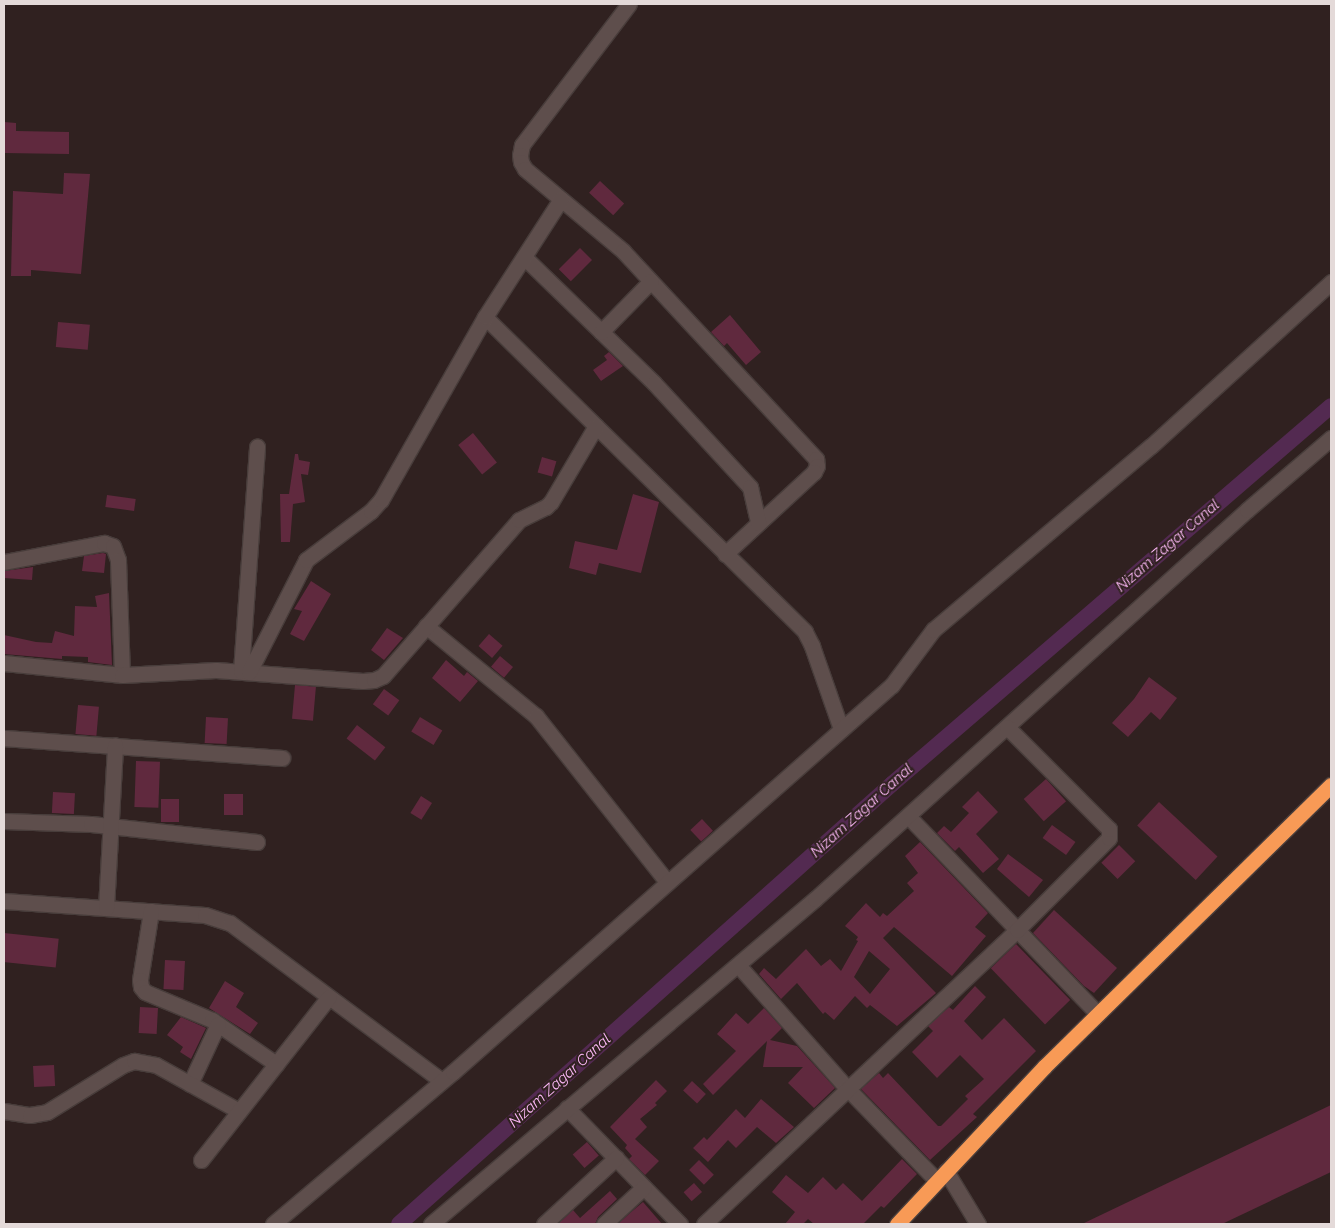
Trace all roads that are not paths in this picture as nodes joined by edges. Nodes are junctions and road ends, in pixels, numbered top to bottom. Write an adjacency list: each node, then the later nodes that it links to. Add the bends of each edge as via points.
1 (629, 4): 2 (street, via 522,145 520,155 525,169)
2 (561, 199): 3 (street); 4 (street, via 619,247)
3 (524, 257): 6 (street); 7 (street)
4 (651, 281): 7 (street); 11 (street, via 816,459 814,472)
5 (1331, 282): 19 (street, via 1151,446 933,630 892,685)
6 (485, 317): 8 (street); 16 (street, via 381,500 314,553 299,570)
7 (600, 332): 11 (street, via 654,384 750,487)
8 (596, 426): 12 (street); 14 (street, via 551,502 519,520)
9 (1331, 438): 18 (street)
10 (257, 447): 16 (street)
11 (758, 523): 12 (street)
12 (724, 554): 19 (street, via 805,632)
13 (4, 562): 17 (street, via 104,543 113,546 118,560)
14 (426, 626): 16 (street, via 383,676 374,680); 28 (street, via 536,716)
15 (4, 663): 17 (street)
16 (245, 672): 17 (street, via 216,670)
17 (122, 675)
18 (1007, 727): 24 (street); 32 (street, via 1109,829 1110,834 1106,843)
19 (841, 729): 28 (street)
20 (4, 738): 21 (street)
21 (115, 745): 22 (street); 26 (street)
22 (282, 758)
23 (1331, 785): 35 (highway)
24 (908, 816): 32 (street); 33 (street)
25 (4, 821): 26 (street)
26 (111, 827): 27 (street); 30 (street)
27 (257, 842)
28 (667, 882): 38 (street)
29 (4, 901): 30 (street)
30 (106, 908): 31 (street)
31 (151, 911): 34 (street, via 205,915 230,923); 36 (street, via 141,987)
32 (1017, 930): 35 (street); 40 (street)
33 (738, 965): 40 (street); 41 (street)
34 (329, 997): 37 (street); 38 (street)
35 (1098, 1014): 46 (highway)
36 (218, 1024): 37 (street); 39 (street)
37 (276, 1064): 43 (street)
38 (442, 1081): 48 (street)
39 (190, 1084): 42 (street, via 156,1065 134,1061 123,1064 47,1112 30,1115); 43 (street)
40 (846, 1088): 46 (street); 53 (street)
41 (567, 1108): 44 (street); 49 (street)
42 (4, 1111)
43 (239, 1111): 45 (street)
44 (616, 1158): 47 (street); 50 (street)
45 (201, 1160)
46 (942, 1176): 54 (highway); 55 (street)
47 (644, 1187): 51 (street); 52 (street)
48 (273, 1224)
49 (431, 1224)
50 (544, 1224)
51 (604, 1224)
52 (680, 1224)
53 (704, 1224)
54 (897, 1224)
55 (978, 1224)

